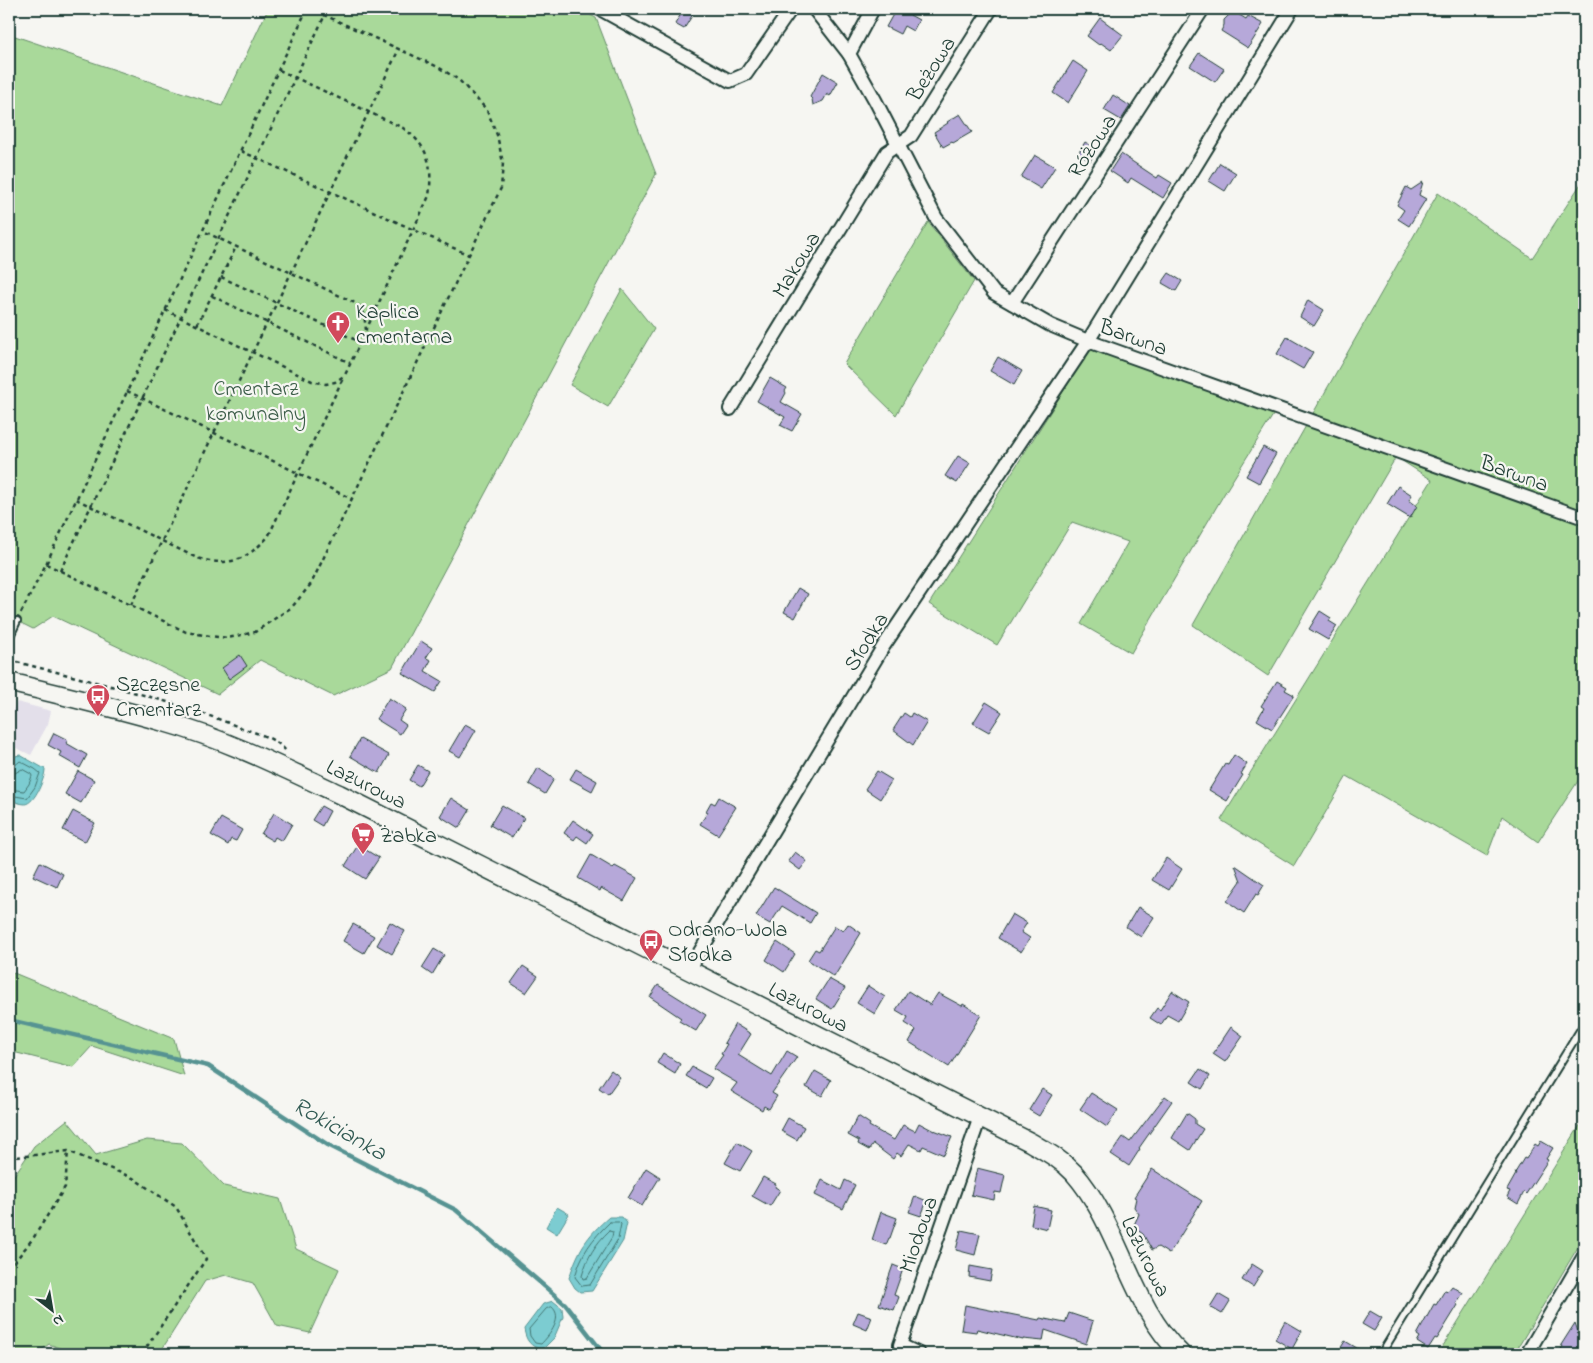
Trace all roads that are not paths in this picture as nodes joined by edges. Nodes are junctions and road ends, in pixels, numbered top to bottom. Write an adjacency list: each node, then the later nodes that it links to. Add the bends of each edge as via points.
1 (600, 9): 2 (street, via 730,81 746,74)
2 (791, 9)
3 (814, 9): 8 (street, Barwna)
4 (874, 9): 8 (street)
5 (991, 9): 9 (street, Beżowa, via 911,136)
6 (1203, 9): 10 (street, Różowa)
7 (1292, 9): 11 (street, Słodka)
8 (849, 54): 9 (street, Barwna)
9 (898, 144): 10 (street, Barwna, via 936,218 994,293); 12 (street, Makowa, via 887,152)
10 (1012, 303): 11 (street, Barwna, via 1050,325)
11 (1088, 340): 13 (street, Barwna); 17 (street, Słodka, via 883,647)
12 (730, 409)
13 (1584, 518)
14 (17, 621): 15 (lane)
15 (9, 638)
16 (9, 682): 17 (street, Lazurowa, via 164,722 270,761)
17 (689, 970): 19 (street, Lazurowa)
18 (1584, 1024): 23 (lane)
19 (980, 1116): 21 (street, Miodowa, via 900,1345); 22 (street, Lazurowa, via 1054,1156 1073,1172 1099,1211 1152,1318)
20 (1584, 1256): 24 (street)
21 (919, 1354)
22 (1181, 1354)
23 (1381, 1354)
24 (1527, 1354)

